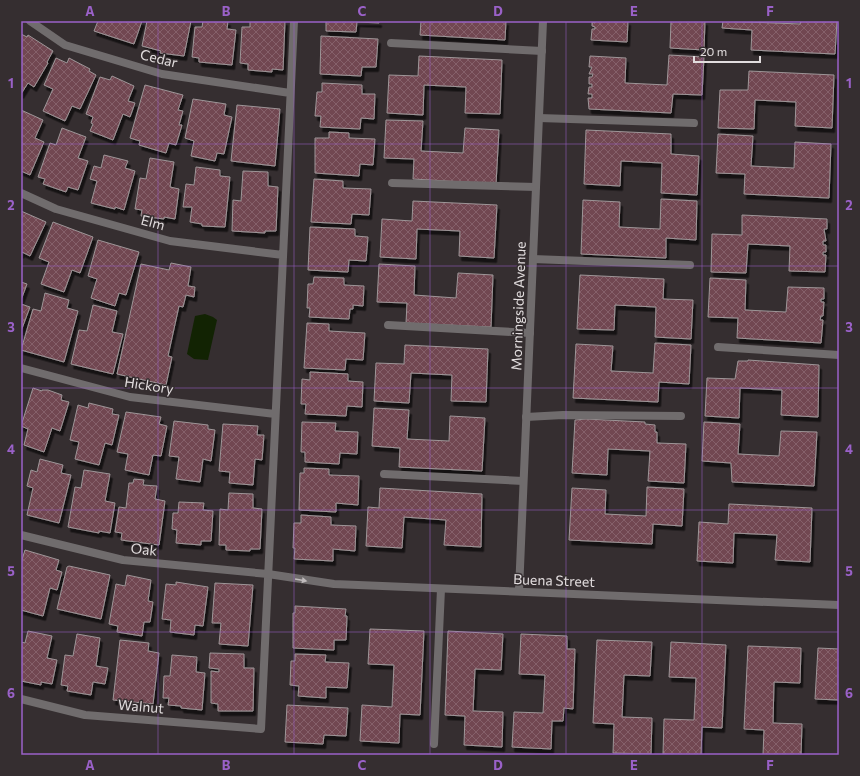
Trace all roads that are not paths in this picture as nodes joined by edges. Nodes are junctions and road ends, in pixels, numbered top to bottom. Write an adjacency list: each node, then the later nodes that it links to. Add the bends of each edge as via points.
1 (30, 21): 6 (street, Cedar, via 65,45 162,74)
2 (294, 21): 6 (street)
3 (543, 21): 5 (street, Morningside Avenue)
4 (391, 43): 5 (street)
5 (542, 51): 7 (street, Morningside Avenue)
6 (290, 93): 12 (street)
7 (539, 118): 8 (street); 10 (street, Morningside Avenue)
8 (694, 123)
9 (392, 183): 10 (street)
10 (536, 187): 13 (street, Morningside Avenue)
11 (21, 193): 12 (street, Elm, via 56,209 170,241)
12 (283, 255): 20 (street)
13 (533, 258): 14 (street); 16 (street, Morningside Avenue)
14 (690, 265)
15 (388, 325): 16 (street)
16 (530, 333): 22 (street, Morningside Avenue)
17 (718, 347): 18 (street)
18 (839, 355)
19 (21, 368): 20 (street, Hickory, via 130,397)
20 (275, 414): 26 (street)
21 (681, 416): 22 (street)
22 (526, 417): 24 (street, Morningside Avenue)
23 (384, 474): 24 (street)
24 (524, 481): 28 (street, Morningside Avenue)
25 (21, 534): 26 (street, Oak, via 123,560)
26 (268, 574): 27 (street, Buena Street, one-way to 27, via 334,584); 30 (street, Walnut, via 261,729 85,714)
27 (441, 589): 28 (street, Buena Street); 31 (street)
28 (519, 591): 29 (street, Buena Street)
29 (839, 605)
30 (21, 699)
31 (434, 744)

